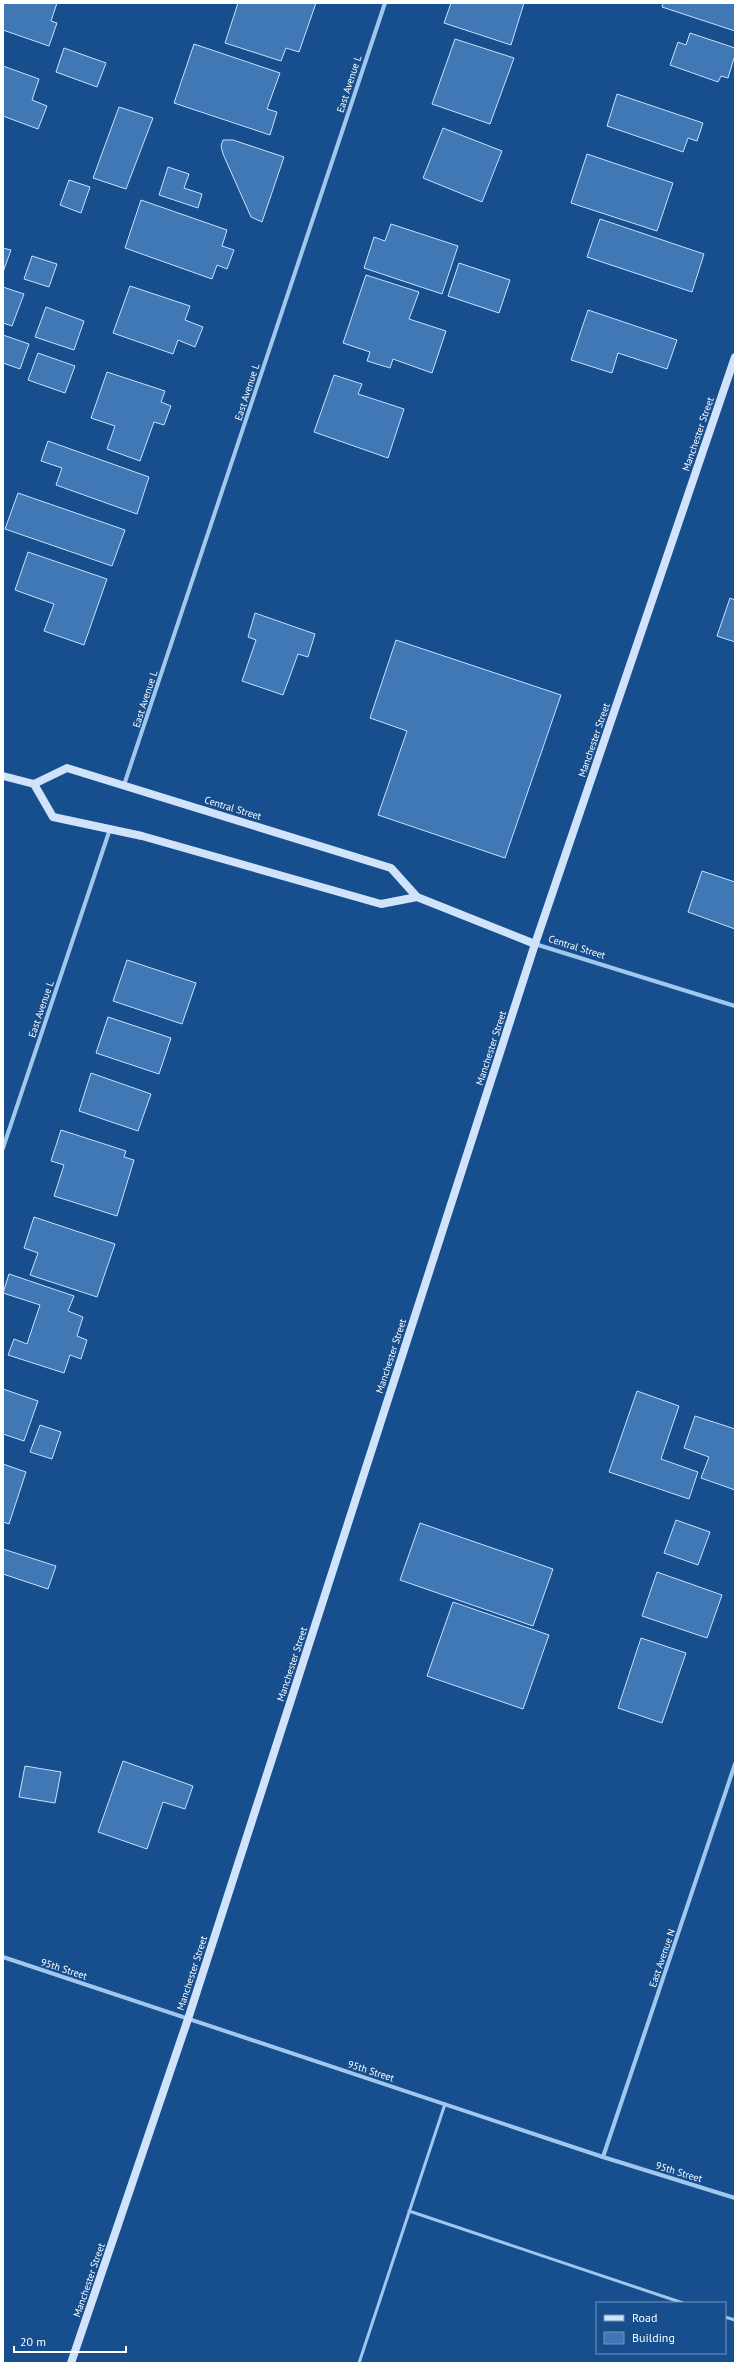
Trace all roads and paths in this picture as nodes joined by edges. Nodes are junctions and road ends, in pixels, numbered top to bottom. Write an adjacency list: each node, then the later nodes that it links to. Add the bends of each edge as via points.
1 (385, 3): 5 (street, East Avenue L)
2 (735, 357): 8 (main road, Manchester Street)
3 (3, 776): 4 (main road)
4 (34, 784): 5 (main road, Central Street, via 67,768); 6 (main road, via 53,817)
5 (124, 786): 7 (main road, Central Street, via 391,868)
6 (110, 829): 7 (main road, via 381,904); 10 (street, East Avenue L)
7 (417, 897): 8 (main road, Central Street)
8 (535, 944): 9 (street, Central Street); 13 (main road, Manchester Street)
9 (735, 1006)
10 (3, 1148)
11 (735, 1764): 15 (street, East Avenue N)
12 (3, 1957): 13 (street, 95th Street)
13 (188, 2019): 14 (street, 95th Street); 19 (main road, Manchester Street)
14 (445, 2104): 15 (street, 95th Street); 17 (lane)
15 (603, 2157): 16 (street, 95th Street)
16 (735, 2198)
17 (410, 2211): 18 (lane); 20 (lane)
18 (680, 2302)
19 (71, 2363)
20 (359, 2363)

